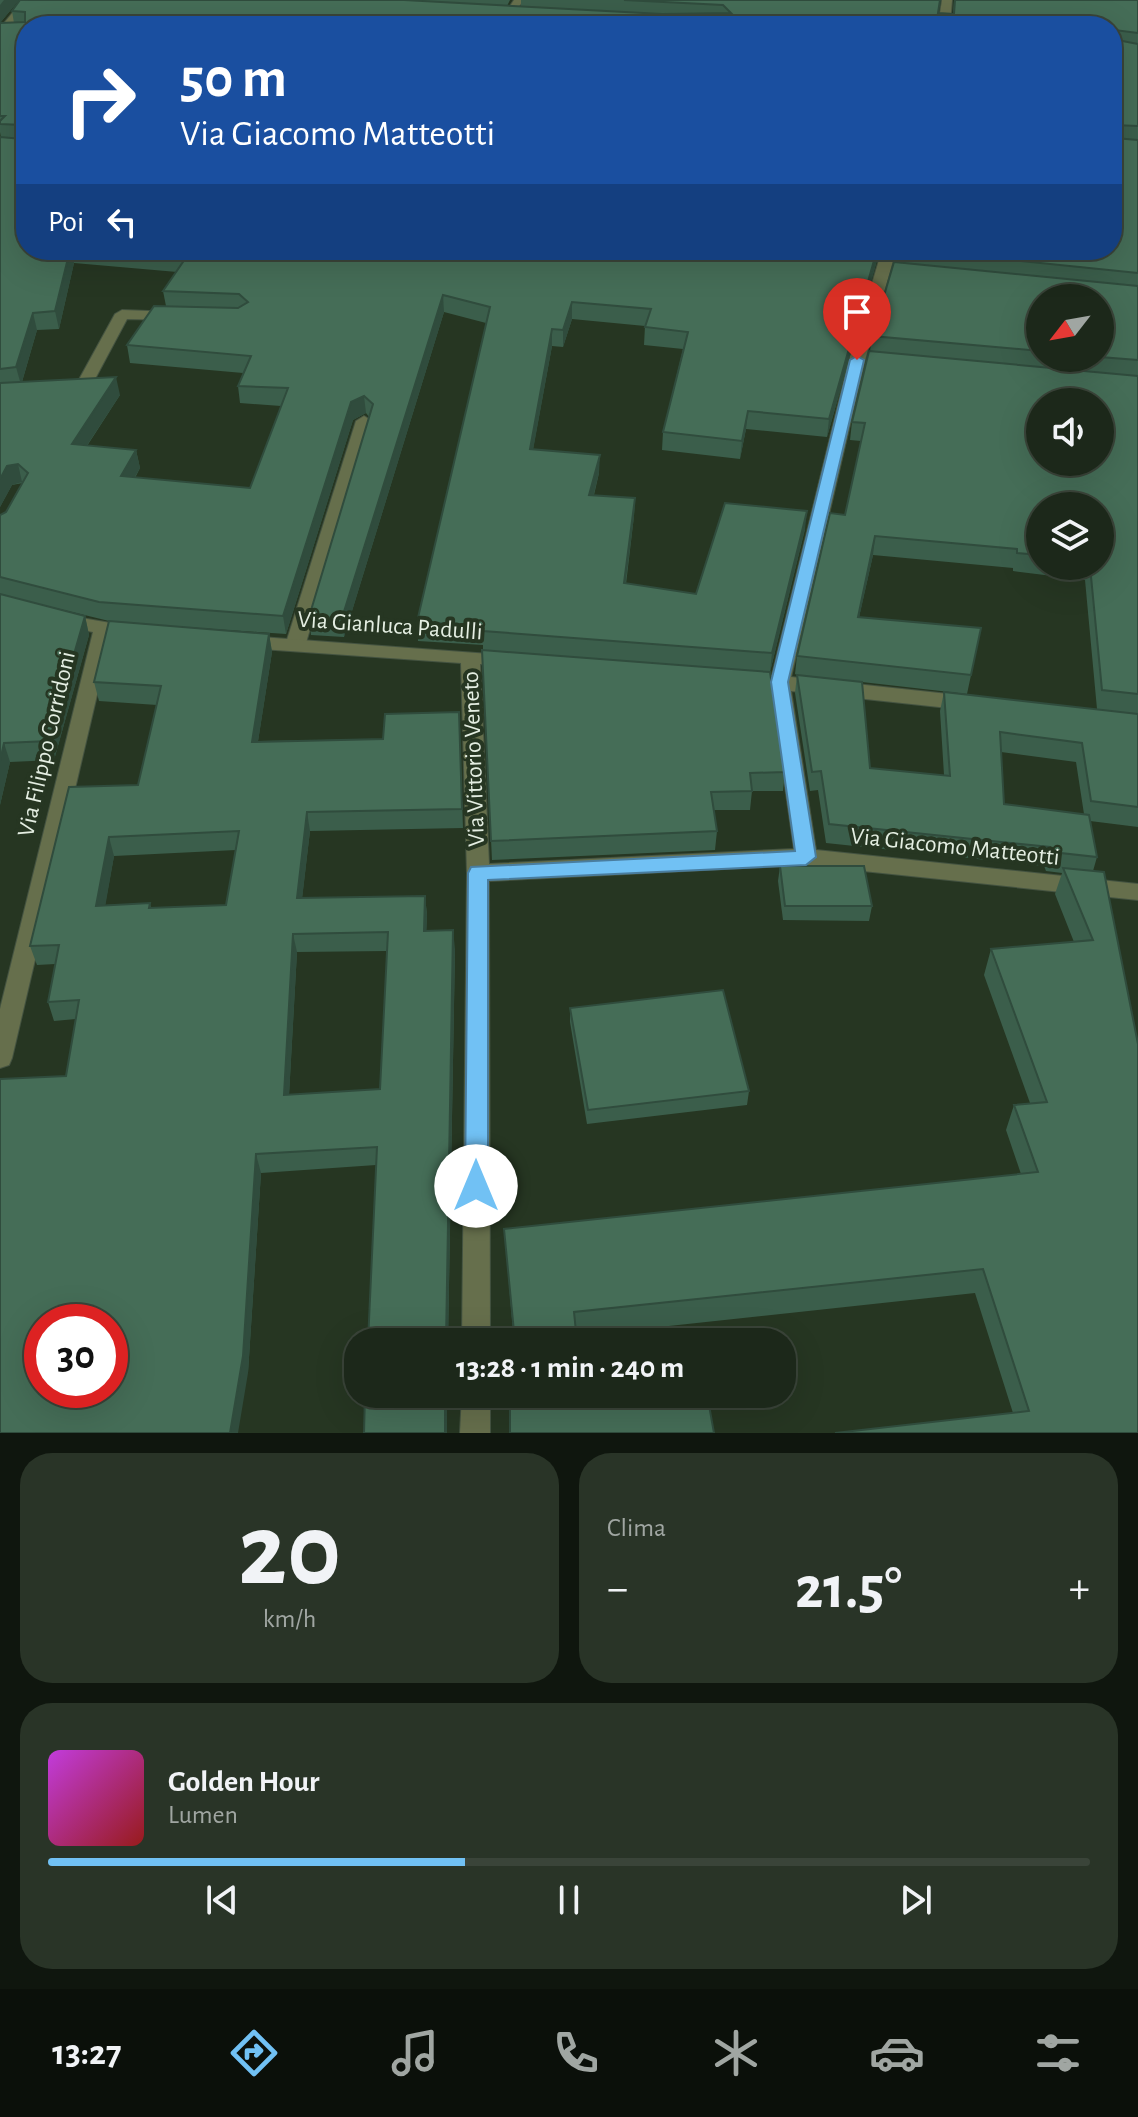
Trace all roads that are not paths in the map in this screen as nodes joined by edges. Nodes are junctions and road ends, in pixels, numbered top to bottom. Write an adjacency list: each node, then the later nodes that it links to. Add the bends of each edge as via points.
1 (29, 0): 4 (street)
2 (519, 0): 3 (street)
3 (512, 12)
4 (2, 33)
5 (889, 260): 17 (street)
6 (197, 316): 7 (street, via 122,314 82,389)
7 (54, 391)
8 (364, 421): 13 (street)
9 (41, 614): 10 (street)
10 (103, 630): 11 (street); 22 (street, Via Filippo Corridoni)
11 (151, 634)
12 (231, 640): 13 (street, Via Gianluca Padulli)
13 (295, 646): 14 (street, Via Gianluca Padulli)
14 (470, 657): 15 (street, Via Gianluca Padulli); 20 (street, Via Vittorio Veneto)
15 (532, 662)
16 (718, 677): 17 (street)
17 (780, 682): 18 (street); 19 (street)
18 (980, 704)
19 (806, 857): 20 (street, Via Giacomo Matteotti); 21 (street, Via Giacomo Matteotti)
20 (478, 873): 23 (street, Via Vittorio Veneto)
21 (1138, 892)
22 (0, 1058)
23 (476, 1328)
24 (476, 1408): 25 (street)
25 (475, 1433)

